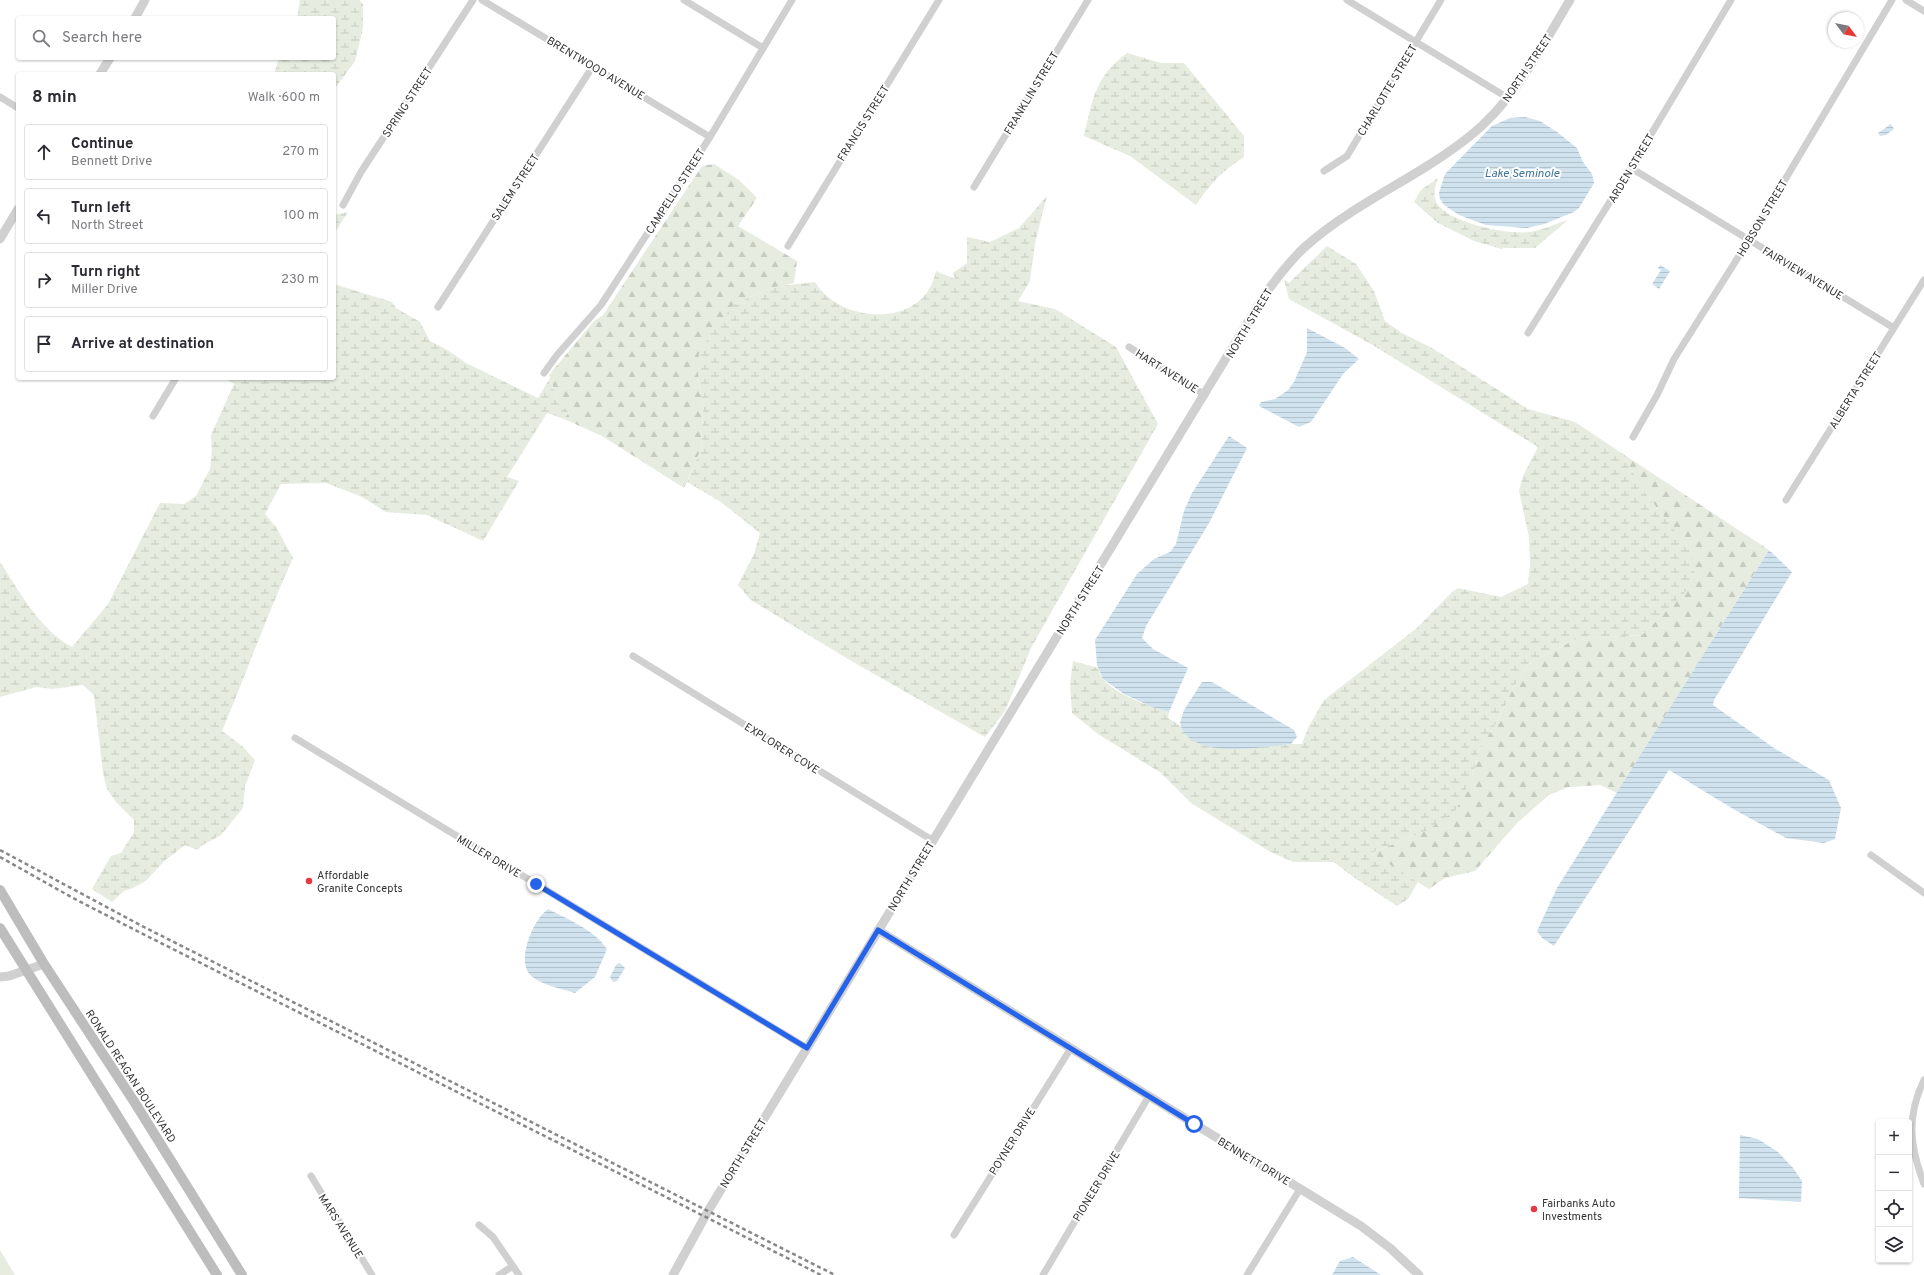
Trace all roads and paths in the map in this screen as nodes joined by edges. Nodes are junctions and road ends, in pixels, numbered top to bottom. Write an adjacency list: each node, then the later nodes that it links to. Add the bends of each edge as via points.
1 (145, 0): 15 (street)
2 (473, 0): 28 (street, SPRING STREET, via 361,172)
3 (482, 0): 19 (street, BRENTWOOD AVENUE)
4 (684, 0): 17 (street)
5 (792, 0): 17 (street, CAMPELLO STREET)
6 (939, 0): 32 (street, FRANCIS STREET)
7 (1088, 0): 27 (street, FRANKLIN STREET)
8 (1347, 0): 16 (street)
9 (1441, 0): 16 (street, CHARLOTTE STREET)
10 (1570, 0): 22 (street, NORTH STREET)
11 (1731, 0): 25 (street, ARDEN STREET)
12 (1892, 0): 31 (street, HOBSON STREET)
13 (1906, 0): 14 (street)
14 (1924, 11)
15 (135, 16)
16 (1415, 42): 22 (street); 26 (street, CHARLOTTE STREET, via 1347,156)
17 (763, 48): 24 (street, CAMPELLO STREET)
18 (109, 60): 20 (street)
19 (593, 66): 24 (street, BRENTWOOD AVENUE); 34 (street, SALEM STREET)
20 (101, 72)
21 (0, 97): 23 (street)
22 (1508, 98): 40 (street, NORTH STREET, via 1492,117 1442,157 1350,213 1305,247 1265,294)
23 (16, 107)
24 (710, 137): 38 (street, CAMPELLO STREET, via 601,304)
25 (1632, 168): 31 (street, FAIRVIEW AVENUE); 36 (street, ARDEN STREET)
26 (1324, 171)
27 (974, 187)
28 (343, 205)
29 (16, 212): 30 (street)
30 (0, 239)
31 (1749, 240): 35 (street, FAIRVIEW AVENUE); 42 (street, HOBSON STREET, via 1674,359)
32 (788, 246)
33 (1924, 280): 35 (street, ALBERTA STREET)
34 (438, 307)
35 (1894, 328): 43 (street, ALBERTA STREET)
36 (1528, 333)
37 (1129, 347): 40 (street, HART AVENUE)
38 (544, 373)
39 (175, 380): 41 (street)
40 (1205, 395): 46 (street, NORTH STREET)
41 (152, 416)
42 (1633, 437)
43 (1786, 500)
44 (633, 656): 46 (street, EXPLORER COVE)
45 (295, 738): 55 (street, MILLER DRIVE)
46 (932, 840): 51 (street, NORTH STREET)
47 (1871, 855): 49 (street)
48 (0, 890): 52 (main road, RONALD REAGAN BOULEVARD)
49 (1924, 893)
50 (0, 928): 53 (main road)
51 (878, 930): 55 (street, NORTH STREET); 56 (street, BENNETT DRIVE)
52 (44, 964): 53 (street); 66 (main road, RONALD REAGAN BOULEVARD, via 135,1103)
53 (26, 970): 54 (street); 65 (main road)
54 (0, 977)
55 (807, 1048): 70 (street, NORTH STREET, via 708,1211)
56 (1071, 1048): 58 (street, BENNETT DRIVE); 63 (street, POYNER DRIVE)
57 (1924, 1080): 60 (street, via 1917,1094 1911,1137)
58 (1149, 1096): 61 (street, BENNETT DRIVE); 71 (street, PIONEER DRIVE)
59 (311, 1176): 67 (street, MARS AVENUE)
60 (1924, 1184)
61 (1300, 1189): 72 (street); 73 (street, BENNETT DRIVE, via 1361,1226)
62 (479, 1225): 64 (street, via 493,1237)
63 (954, 1234)
64 (513, 1266): 68 (street); 69 (street)
65 (217, 1275)
66 (242, 1275)
67 (372, 1275)
68 (499, 1275)
69 (519, 1275)
70 (673, 1275)
71 (1043, 1275)
72 (1247, 1275)
73 (1419, 1275)

